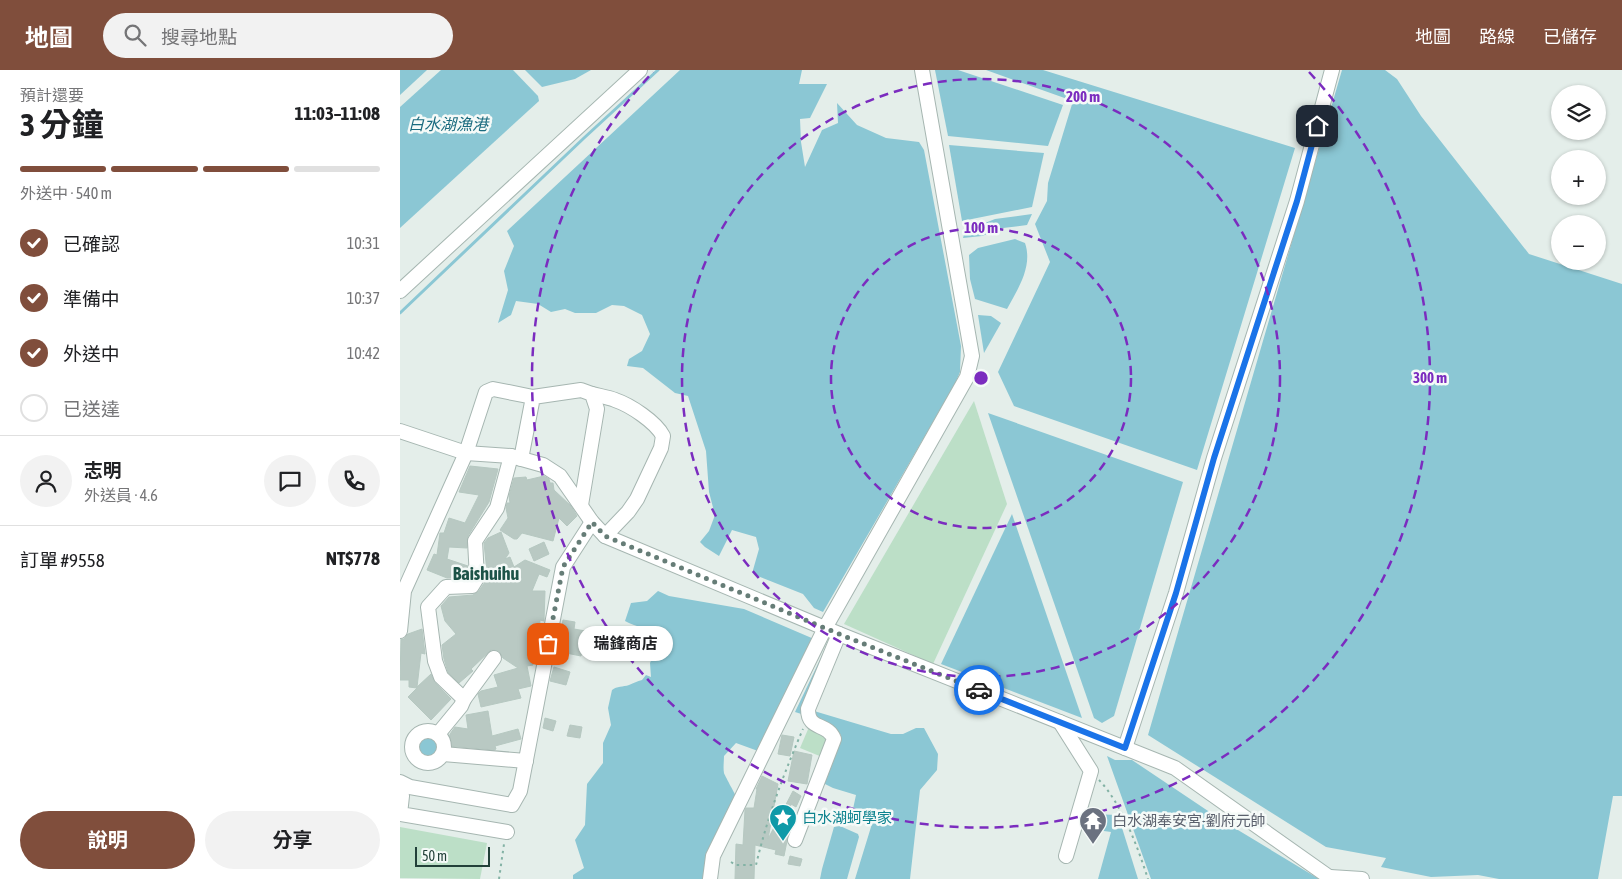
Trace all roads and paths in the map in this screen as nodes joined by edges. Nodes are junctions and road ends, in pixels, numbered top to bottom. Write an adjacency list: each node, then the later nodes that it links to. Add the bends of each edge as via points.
1 (640, 70): 4 (street)
2 (922, 70): 13 (street, via 972,356 967,377)
3 (1332, 70): 22 (street, via 1297,201)
4 (400, 291)
5 (592, 394): 6 (street, via 581,390); 10 (street, via 597,409); 12 (street, via 626,405 655,425 663,436 661,448 637,499)
6 (533, 397): 8 (street, via 493,389 486,392); 9 (street)
7 (400, 431): 8 (street)
8 (466, 453): 9 (street); 14 (street, via 404,591)
9 (516, 458): 10 (street, via 543,465 560,476); 17 (street, via 497,508 475,541 476,578 472,586 446,587 428,607 435,662 441,676)
10 (581, 505): 11 (street)
11 (592, 522): 12 (street); 24 (street, via 563,567)
12 (605, 536): 13 (street)
13 (825, 628): 15 (street); 33 (street, via 713,856)
14 (400, 631)
15 (839, 634): 18 (street); 19 (street)
16 (494, 658): 17 (street)
17 (464, 699): 20 (street)
18 (808, 713): 29 (street, via 811,722 832,734 834,739); 31 (path, via 779,788 756,865)
19 (1060, 722): 22 (street); 25 (street)
20 (438, 734): 21 (street, via 428,730 422,732); 23 (street, via 444,743)
21 (406, 746): 23 (street, via 426,763 436,761)
22 (1125, 748): 32 (street, via 1175,768)
23 (443, 754): 24 (street)
24 (526, 761): 26 (street, via 520,791 512,804 410,787)
25 (1091, 771): 30 (street); 34 (path, via 1115,800)
26 (400, 782)
27 (400, 787): 28 (street, via 400,814)
28 (507, 832)
29 (795, 840)
30 (1066, 856)
31 (731, 862)
32 (1333, 878): 35 (street)
33 (710, 879)
34 (1148, 879)
35 (1362, 879)

